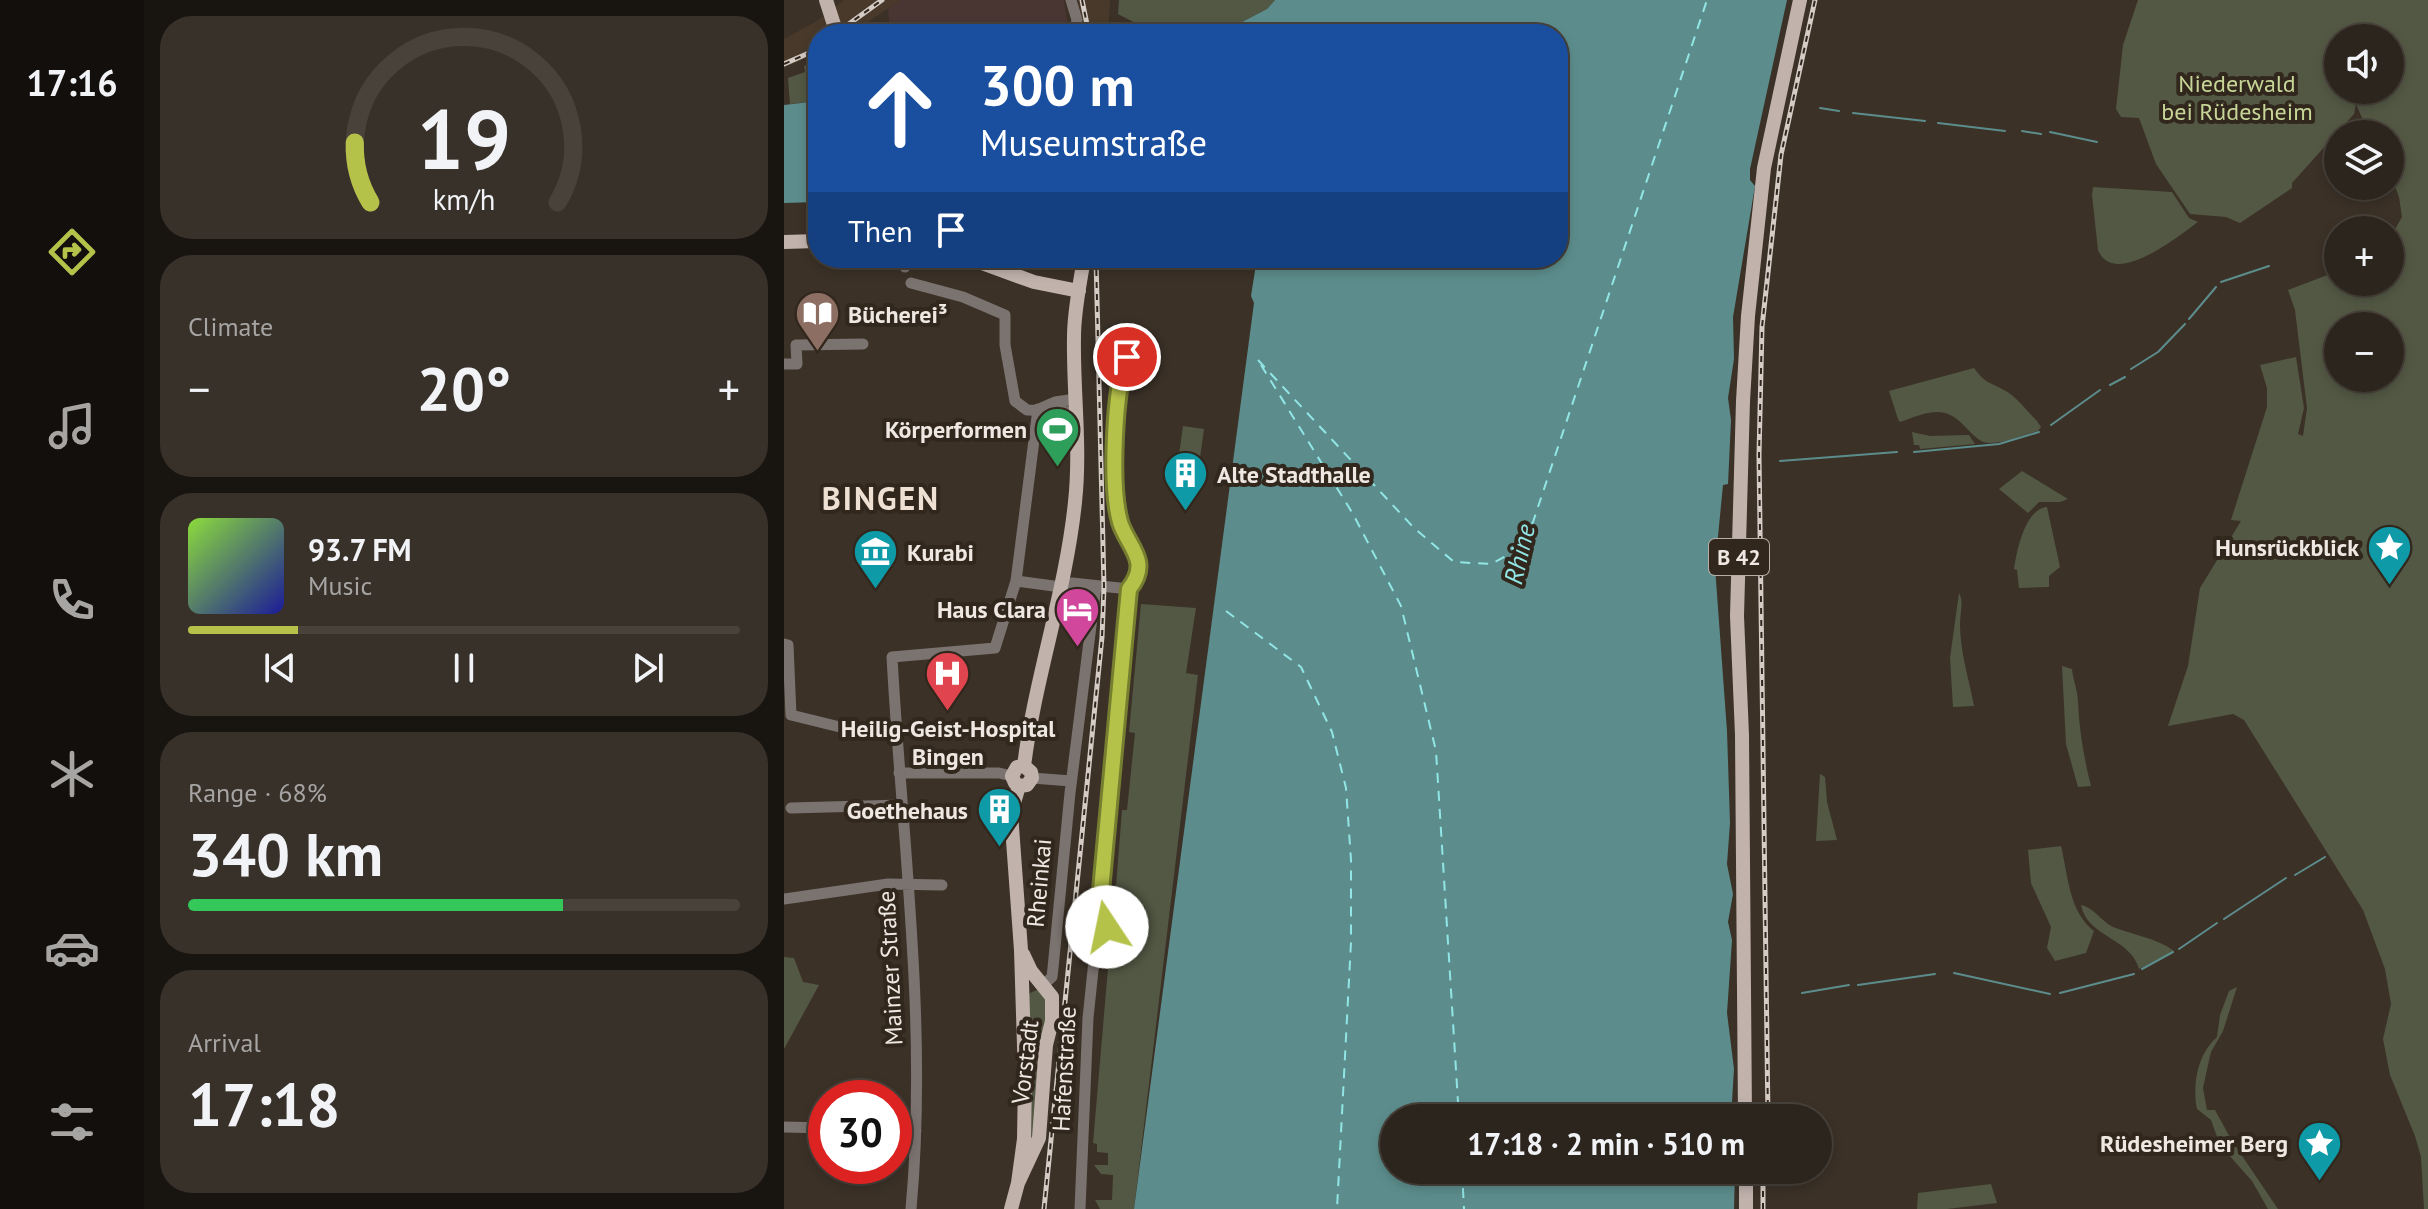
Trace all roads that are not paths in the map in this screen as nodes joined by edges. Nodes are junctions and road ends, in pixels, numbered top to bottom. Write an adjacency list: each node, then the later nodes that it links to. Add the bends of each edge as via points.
1 (1071, 0): 5 (street)
2 (1800, 0): 34 (main road, B 42, via 1764,168 1743,401 1737,616)
3 (828, 4): 4 (main road)
4 (834, 24)
5 (1076, 24)
6 (808, 241): 7 (main road)
7 (784, 242)
8 (996, 268): 11 (main road)
9 (1082, 268): 11 (main road, Vorstadt)
10 (911, 283): 16 (street, via 1005,315 1015,401 1022,409)
11 (1079, 291): 15 (main road, Vorstadt)
12 (863, 344): 14 (street, via 796,345 797,364)
13 (1129, 348): 20 (street, via 1119,381 1115,452 1119,519 1137,559)
14 (784, 364)
15 (1076, 405): 16 (street); 19 (main road, Vorstadt, via 1075,501)
16 (1038, 409): 17 (street)
17 (1016, 581): 19 (street); 22 (street, Mainzer Straße, via 995,648 892,657)
18 (1096, 586): 19 (street); 20 (street); 25 (street, Rheinkai)
19 (1061, 587): 24 (main road, Vorstadt)
20 (1129, 589): 43 (street, Hafenstraße, via 1099,912 1108,924 1097,932 1088,1028)
21 (786, 645): 22 (street, via 791,715 848,729)
22 (896, 729): 23 (street, Mainzer Straße)
23 (899, 773): 24 (street); 26 (street, Mainzer Straße)
24 (1022, 776): 25 (street); 31 (main road, Vorstadt, via 1011,813)
25 (1071, 781): 32 (street, Rheinkai, via 1052,977)
26 (902, 805): 27 (street); 28 (street, Mainzer Straße)
27 (791, 808)
28 (908, 885): 29 (street); 30 (street); 38 (street, Mainzer Straße, via 916,996)
29 (942, 885)
30 (784, 899)
31 (1021, 950): 32 (main road, Vorstadt); 33 (main road, Vorstadt)
32 (1043, 985): 33 (main road, via 1032,984); 39 (main road, Vorstadt, via 1053,1007)
33 (1022, 998): 39 (main road, Vorstadt)
34 (1745, 1104)
35 (784, 1127): 36 (street)
36 (808, 1128)
37 (912, 1131): 38 (street)
38 (916, 1131): 42 (street, Mainzer Straße)
39 (1031, 1139): 41 (main road, Vorstadt)
40 (1746, 1184): 44 (main road)
41 (1011, 1204)
42 (911, 1209)
43 (1080, 1209)
44 (1746, 1209)

